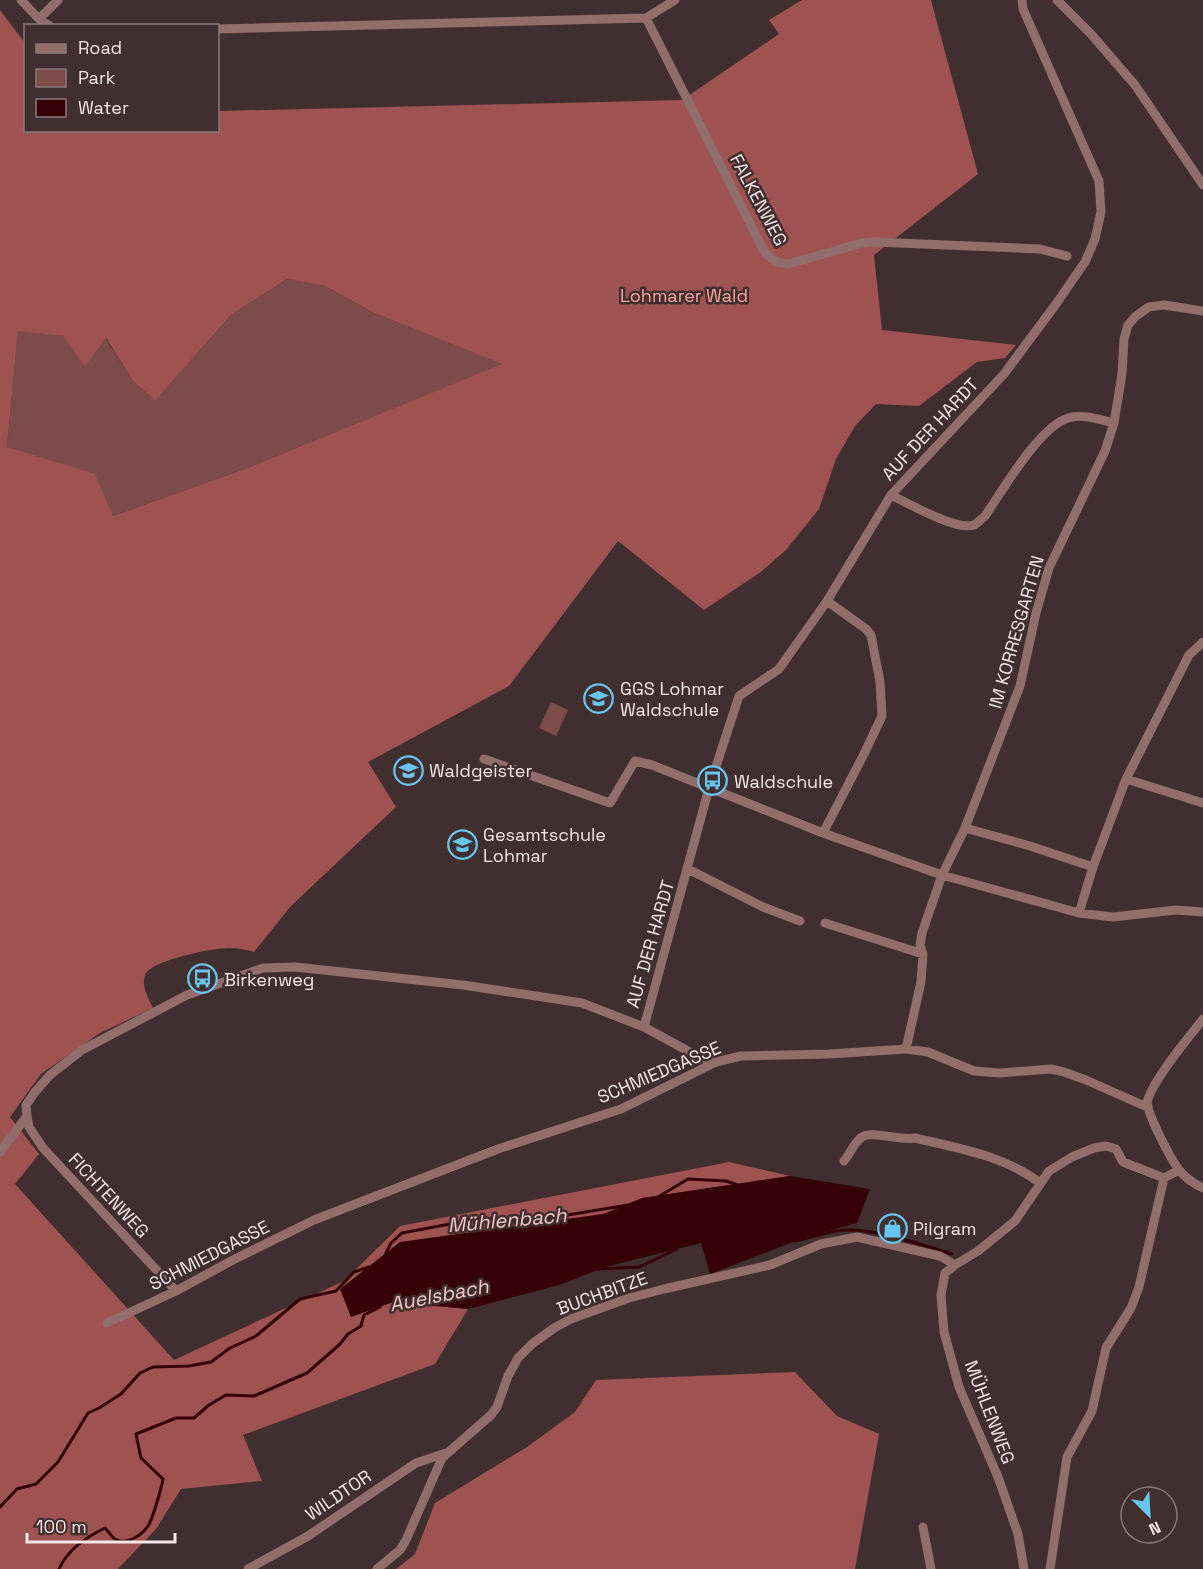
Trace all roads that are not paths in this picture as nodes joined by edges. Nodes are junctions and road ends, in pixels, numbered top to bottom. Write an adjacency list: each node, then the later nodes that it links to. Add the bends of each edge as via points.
1 (21, 0): 7 (street)
2 (58, 0): 7 (street)
3 (675, 0): 6 (street)
4 (1022, 0): 14 (street, AUF DER HARDT, via 1099,182 1101,212 1095,239 1084,262 1005,374)
5 (1057, 0): 10 (street, via 1135,85)
6 (646, 18): 9 (street); 11 (street, FALKENWEG, via 770,259 788,264 874,242 1040,249)
7 (39, 19): 8 (street)
8 (47, 24)
9 (219, 29)
10 (1203, 185)
11 (1067, 256)
12 (1203, 311): 13 (street, IM KORRESGARTEN, via 1164,304 1149,307 1128,325)
13 (1114, 423): 14 (street, via 1080,416 1050,427 985,516 975,524 964,526 935,517); 21 (street, IM KORRESGARTEN, via 1105,451 1049,568 1020,686)
14 (891, 495): 15 (street, AUF DER HARDT)
15 (826, 601): 19 (street, AUF DER HARDT, via 779,669 739,696); 22 (street, via 871,635 882,716)
16 (1203, 642): 18 (street, via 1189,655)
17 (484, 759): 19 (street, via 610,803 635,761)
18 (1126, 779): 20 (street); 23 (street)
19 (709, 788): 22 (street); 24 (street, AUF DER HARDT)
20 (1203, 803)
21 (965, 828): 23 (street); 25 (street, IM KORRESGARTEN)
22 (823, 833): 25 (street)
23 (1093, 867): 27 (street)
24 (688, 869): 28 (street, AUF DER HARDT); 32 (street, AUF DER HARDT)
25 (942, 875): 27 (street); 30 (street, IM KORRESGARTEN, via 921,933)
26 (1203, 912): 27 (street, via 1176,910 1113,917)
27 (1079, 913)
28 (800, 921)
29 (825, 923): 30 (street)
30 (923, 954): 33 (street, IM KORRESGARTEN, via 919,998)
31 (1203, 1019): 35 (street, via 1162,1075 1148,1099)
32 (644, 1027): 34 (street); 36 (street, via 582,1003 506,991 296,967 263,968 188,995 82,1050 35,1092 26,1105)
33 (906, 1049): 34 (street, SCHMIEDGASSE, via 741,1056); 35 (street, SCHMIEDGASSE, via 928,1052 974,1071 1064,1072)
34 (716, 1062): 44 (street, SCHMIEDGASSE, via 621,1109 518,1142 314,1220)
35 (1148, 1107): 39 (street)
36 (27, 1116): 37 (street); 44 (street, FICHTENWEG, via 29,1127 43,1148)
37 (0, 1152)
38 (844, 1161): 41 (street, via 860,1138 869,1133 904,1140 915,1138 993,1158 1023,1169)
39 (1179, 1170): 40 (street); 42 (street)
40 (1164, 1178): 41 (street, via 1123,1162 1116,1149 1106,1146 1065,1161 1049,1171); 52 (street, via 1139,1287 1106,1348 1092,1411 1067,1457)
41 (1040, 1183): 43 (street, via 1015,1221)
42 (1203, 1188)
43 (955, 1265): 46 (street, BUCHBITZE, via 940,1256 857,1237 821,1244 770,1265 629,1298 571,1319 518,1358 497,1407); 51 (street, MÜHLENWEG, via 945,1273 941,1295 944,1332 959,1387 1018,1534)
44 (176, 1291): 45 (street, SCHMIEDGASSE)
45 (107, 1323)
46 (448, 1452): 48 (street, WILDTOR, via 416,1463 308,1536); 49 (street, BUCHBITZE, via 400,1550)
47 (923, 1527): 50 (street)
48 (248, 1569)
49 (377, 1569)
50 (931, 1569)
51 (1024, 1569)
52 (1050, 1569)

